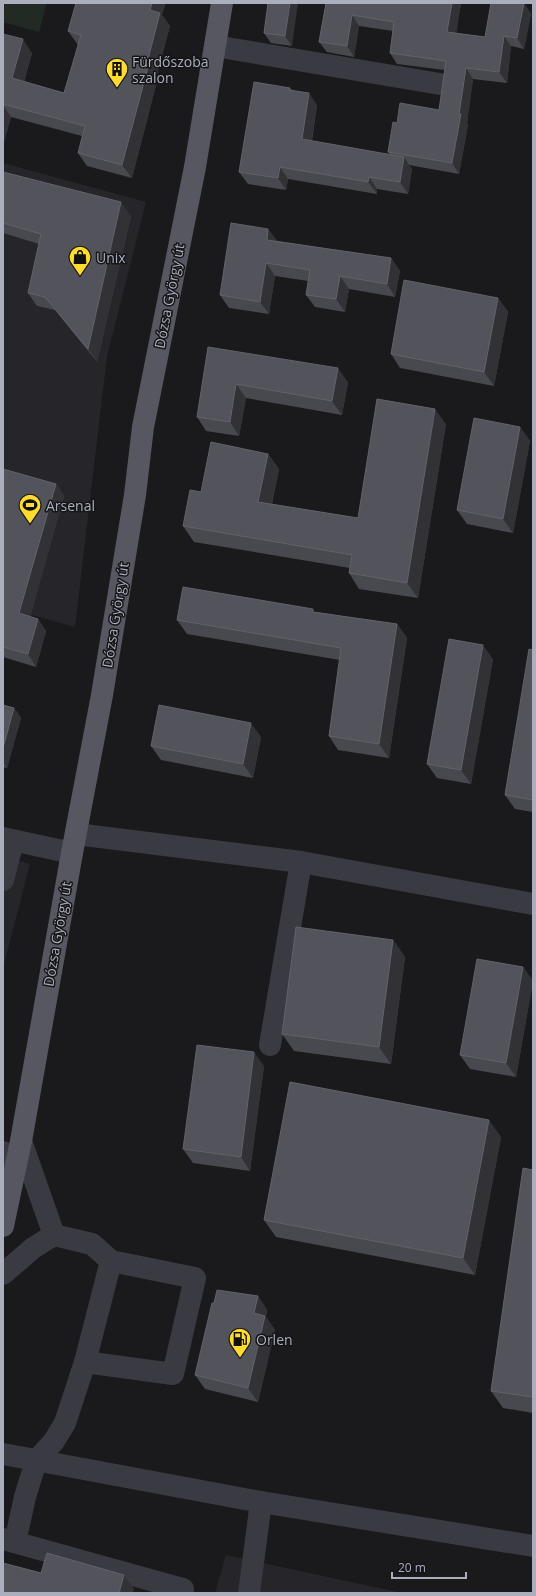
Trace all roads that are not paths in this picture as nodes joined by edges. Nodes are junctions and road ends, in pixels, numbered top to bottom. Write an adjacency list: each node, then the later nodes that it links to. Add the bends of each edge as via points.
1 (222, 3): 2 (main road, Dózsa György út)
2 (214, 46): 3 (street); 5 (main road, Dózsa György út, via 195,167 143,427 135,495 105,680)
3 (440, 84)
4 (8, 840): 5 (street); 7 (street)
5 (74, 843): 6 (street); 10 (main road, Dózsa György út)
6 (301, 862): 8 (street); 9 (street)
7 (3, 880)
8 (533, 904)
9 (270, 1045)
10 (14, 1152): 11 (main road, Dózsa György út); 12 (street)
11 (3, 1226)
12 (54, 1235): 13 (street, via 92,1244); 14 (street, via 33,1248)
13 (111, 1261): 15 (street); 15 (street, via 196,1278 173,1374)
14 (3, 1274)
15 (86, 1362): 17 (street, via 65,1423 54,1441)
16 (3, 1454): 17 (street)
17 (36, 1461): 18 (street); 19 (street)
18 (261, 1502): 20 (street); 22 (street)
19 (9, 1540): 21 (street)
20 (533, 1546)
21 (183, 1589)
22 (249, 1593)

